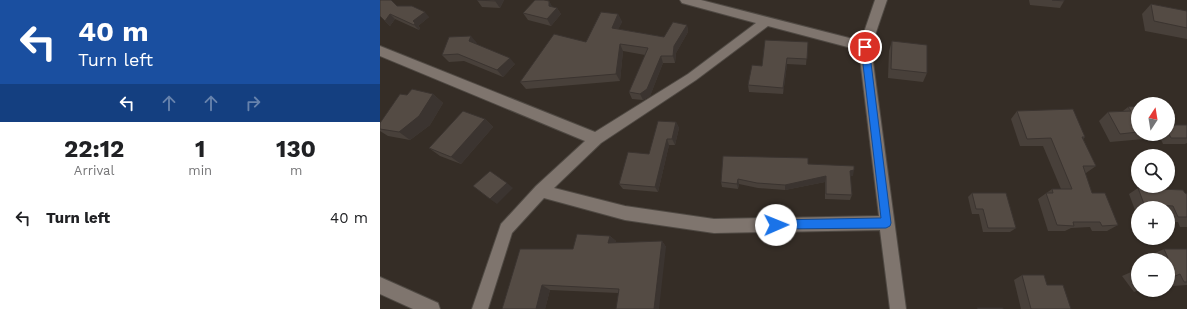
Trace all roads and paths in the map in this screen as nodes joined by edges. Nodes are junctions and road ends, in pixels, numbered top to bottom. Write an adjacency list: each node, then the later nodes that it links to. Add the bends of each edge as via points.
1 (686, 0): 3 (street)
2 (880, 0): 4 (street)
3 (765, 22): 4 (street); 6 (street, via 692,77)
4 (865, 47): 8 (street)
5 (380, 51): 6 (street)
6 (596, 139): 7 (street)
7 (541, 191): 8 (street, via 625,213 714,226); 11 (street, via 506,229)
8 (886, 223): 12 (street)
9 (380, 285): 10 (street)
10 (432, 309)
11 (480, 309)
12 (898, 309)

